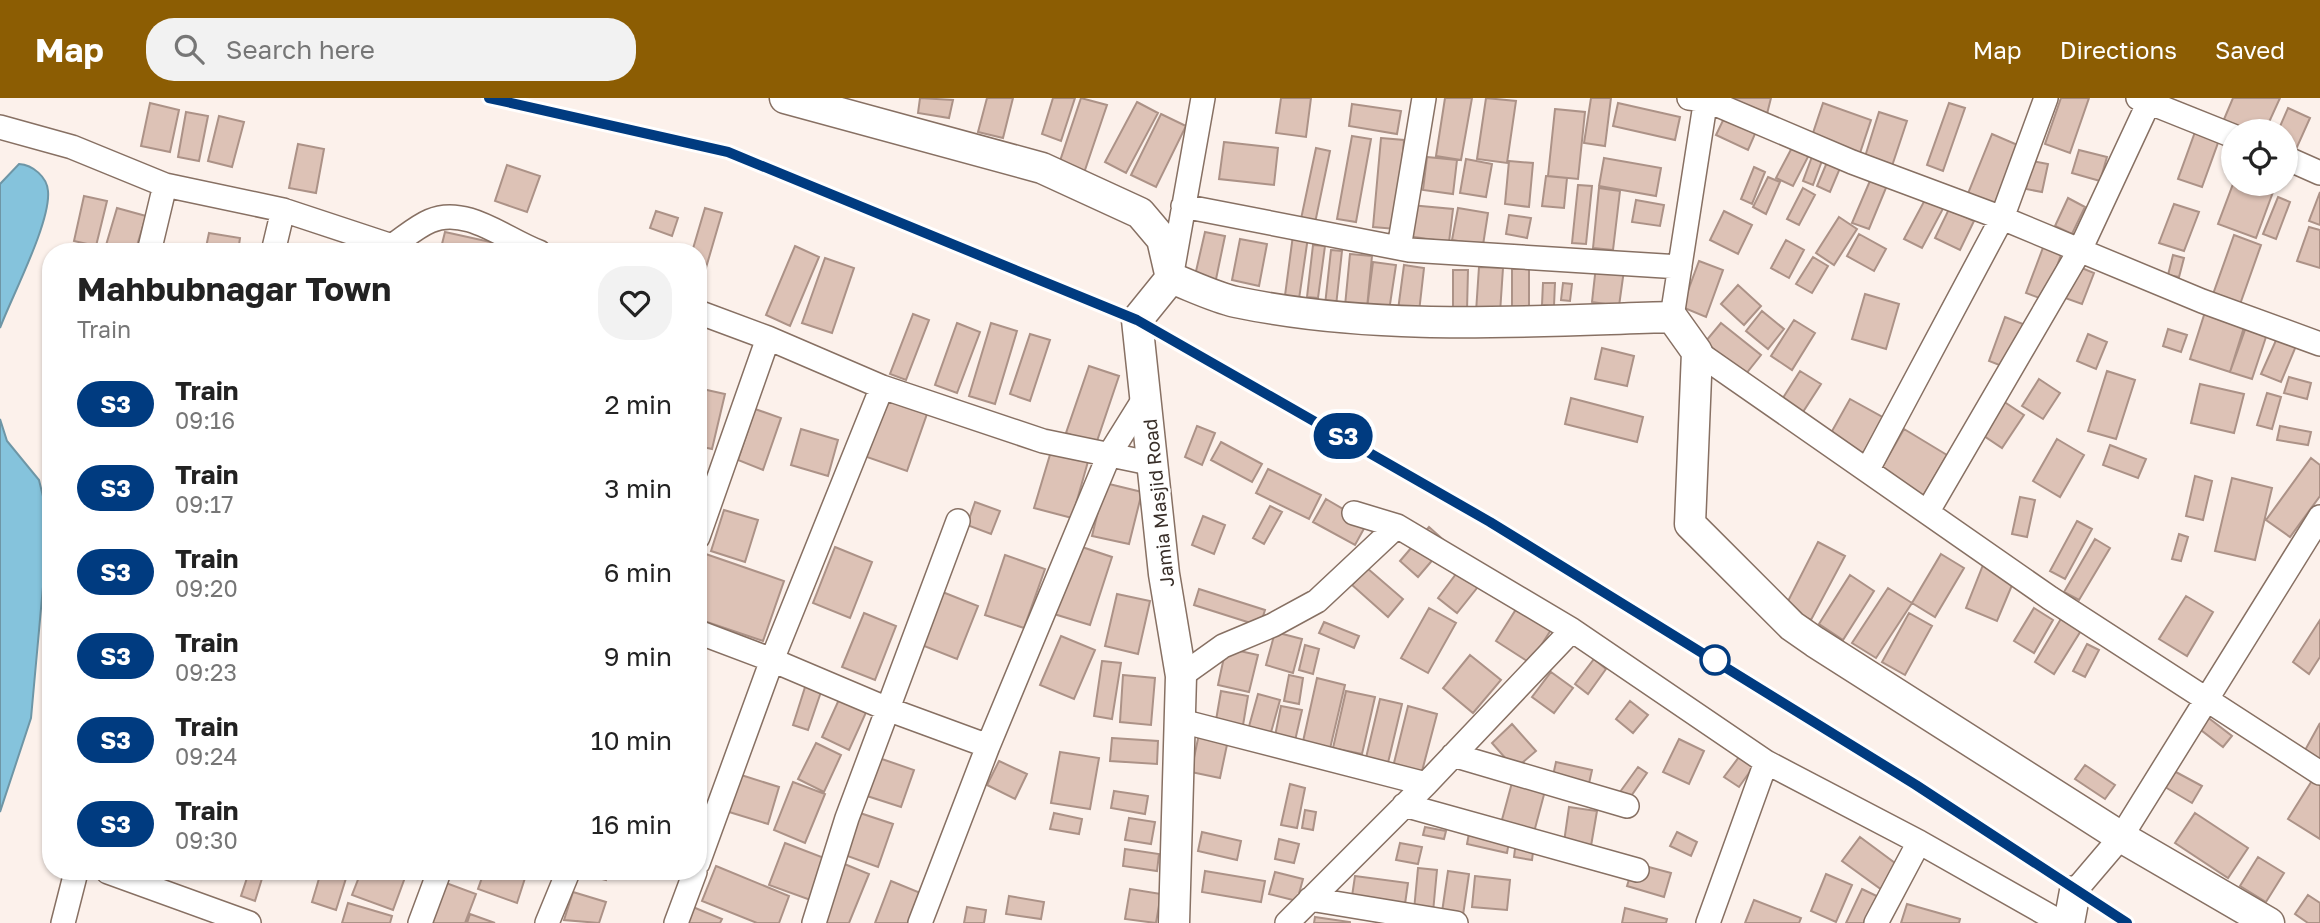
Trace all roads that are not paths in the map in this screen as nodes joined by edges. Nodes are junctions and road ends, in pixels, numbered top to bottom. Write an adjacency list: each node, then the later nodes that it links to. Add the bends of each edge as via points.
1 (785, 98): 24 (street, via 1042,168 1140,213 1162,239)
2 (1203, 98): 13 (street, Jamia Masjid Road)
3 (1424, 98): 21 (street)
4 (2046, 98): 15 (street)
5 (1700, 99): 15 (street); 23 (street)
6 (2143, 100): 7 (street); 22 (street)
7 (2190, 107): 9 (street)
8 (0, 127): 12 (street, via 72,148)
9 (2221, 127)
10 (2298, 163): 11 (street)
11 (2320, 173)
12 (165, 185): 14 (street); 16 (street)
13 (1183, 206): 21 (street); 24 (street, Jamia Masjid Road)
14 (284, 210): 17 (street); 18 (street)
15 (2002, 218): 22 (street); 34 (street)
16 (151, 243)
17 (275, 243)
18 (370, 243)
19 (398, 243): 20 (street, via 430,221 451,216 475,222)
20 (514, 243)
21 (1399, 248): 23 (street)
22 (2080, 250): 28 (street); 36 (street)
23 (1681, 267): 26 (street)
24 (1171, 278): 26 (street, via 1233,301 1332,318 1481,322); 31 (street, Jamia Masjid Road, via 1137,320)
25 (707, 315): 27 (street)
26 (1672, 317): 29 (street)
27 (768, 338): 30 (street); 35 (street)
28 (2320, 344)
29 (1697, 352): 34 (street); 55 (street, via 1690,524 1792,626)
30 (882, 387): 32 (street, via 1043,441); 43 (street)
31 (1147, 394): 32 (street); 33 (street, Jamia Masjid Road)
32 (1109, 455): 33 (street); 48 (street)
33 (1154, 464): 44 (street, Jamia Masjid Road, via 1164,574)
34 (1868, 469): 36 (street)
35 (707, 511)
36 (1928, 512): 45 (street, via 2050,598)
37 (1354, 513): 40 (street)
38 (2320, 517): 45 (street)
39 (958, 521): 46 (street)
40 (1397, 526): 41 (street); 44 (street, via 1317,601 1223,646)
41 (1573, 630): 49 (street); 50 (street)
42 (707, 635): 43 (street)
43 (772, 660): 46 (street); 56 (street)
44 (1181, 676): 47 (street, Jamia Masjid Road)
45 (2207, 699): 51 (street); 55 (street)
46 (890, 710): 48 (street); 71 (street, via 847,818)
47 (1181, 722): 52 (street); 73 (street, Jamia Masjid Road)
48 (988, 746): 72 (street)
49 (1453, 755): 52 (street); 54 (street)
50 (1766, 762): 57 (street); 76 (street)
51 (2320, 773)
52 (1426, 784): 53 (street)
53 (1405, 805): 58 (street); 65 (street)
54 (1627, 806)
55 (2121, 837): 64 (street); 80 (street)
56 (707, 838)
57 (1919, 842): 77 (street); 78 (street)
58 (1637, 870)
59 (74, 880): 66 (street)
60 (130, 880): 67 (street)
61 (436, 880): 68 (street)
62 (565, 880): 69 (street)
63 (692, 880): 70 (street)
64 (2074, 891): 79 (street)
65 (1310, 900): 74 (street); 75 (street)
66 (64, 923)
67 (249, 923)
68 (420, 923)
69 (547, 923)
70 (676, 923)
71 (814, 923)
72 (920, 923)
73 (1174, 923)
74 (1287, 923)
75 (1456, 923)
76 (1709, 923)
77 (1876, 923)
78 (2062, 923)
79 (2069, 923)
80 (2269, 923)

